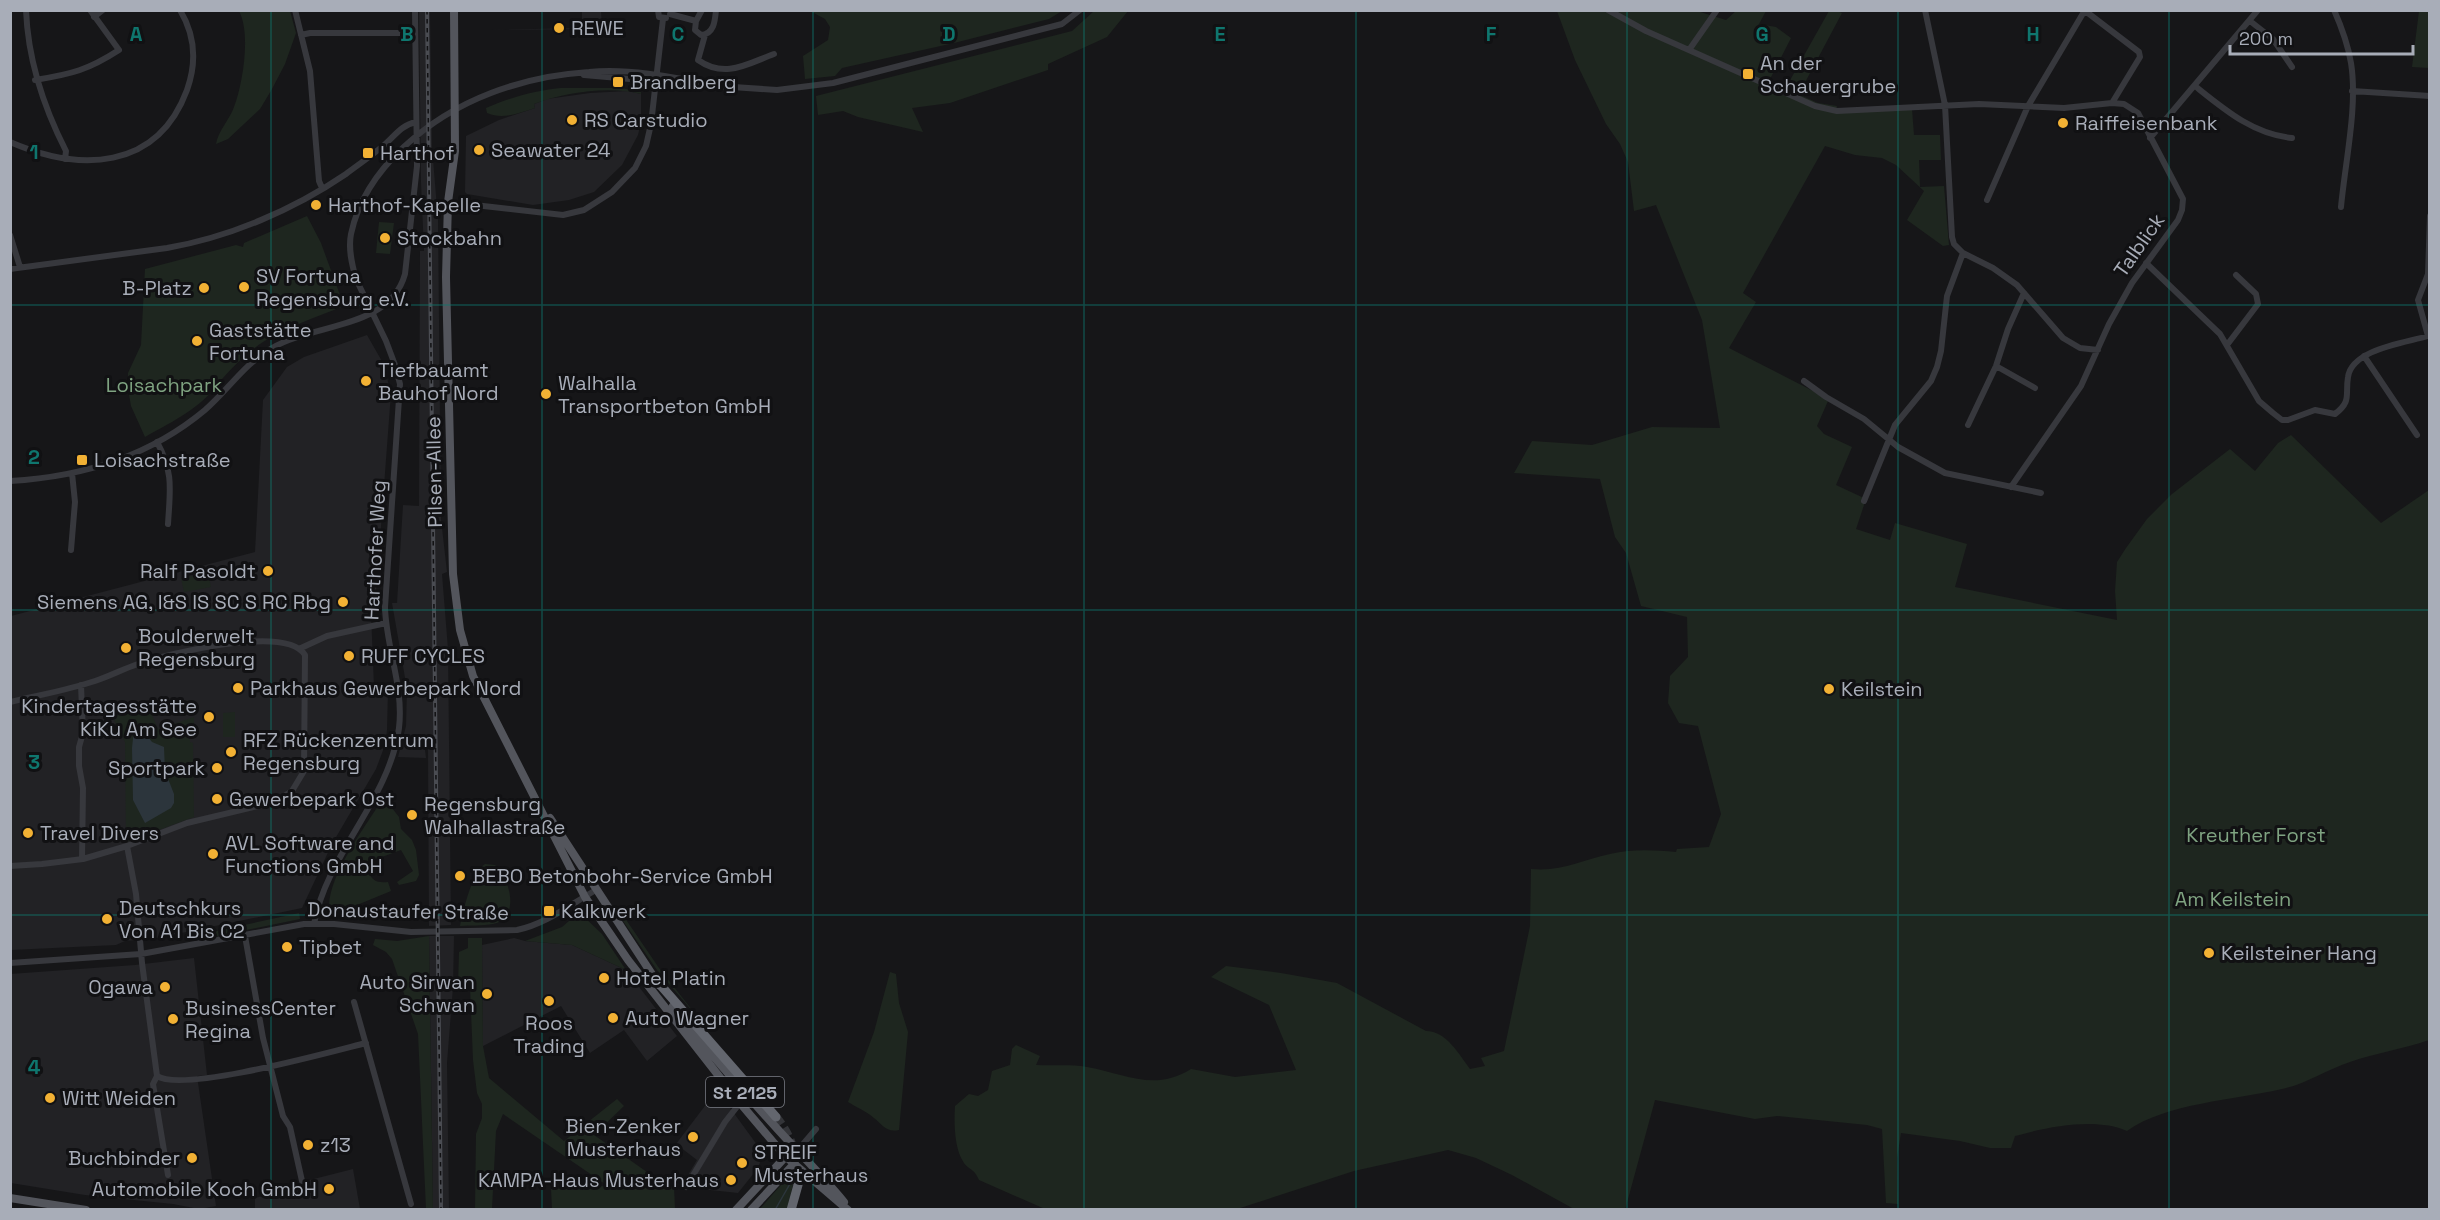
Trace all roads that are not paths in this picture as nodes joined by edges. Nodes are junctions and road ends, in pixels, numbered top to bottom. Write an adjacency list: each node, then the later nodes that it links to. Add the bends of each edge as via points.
1 (26, 10): 29 (street)
2 (103, 10): 18 (street)
3 (180, 10): 40 (street, via 192,39 193,65 186,93 171,120 157,138 134,152 104,159)
4 (295, 10): 23 (street)
5 (415, 10): 22 (street)
6 (454, 10): 43 (main road, Pilsen-Allee, via 455,151)
7 (702, 10): 20 (street)
8 (716, 10): 24 (street, via 713,29)
9 (1080, 10): 28 (street, Harthofer Weg, via 1062,24 833,83 777,90)
10 (1608, 10): 25 (street, Talblick)
11 (1717, 10): 25 (street)
12 (1925, 10): 34 (street)
13 (2258, 10): 21 (street)
14 (2334, 10): 31 (street, via 2350,56)
15 (657, 11): 19 (street)
16 (2084, 11): 33 (street, via 2139,52 2140,57); 35 (street)
17 (669, 12): 19 (street); 20 (street)
18 (92, 14): 29 (street, via 120,50 74,74)
19 (663, 19): 28 (street)
20 (696, 21): 24 (street, via 695,30)
21 (2250, 21): 27 (street, via 2273,39); 30 (street)
22 (415, 33): 23 (street); 36 (street)
23 (301, 35): 41 (street, via 310,71)
24 (705, 35): 26 (street, via 698,60 709,67 730,70)
25 (1689, 50): 34 (street, Talblick, via 1837,111)
26 (774, 54)
27 (2292, 67)
28 (655, 78): 43 (street, via 649,135 640,158 628,176 593,206 573,213 552,214); 53 (street, Harthofer Weg, via 590,71 509,87 470,102 422,132 381,175 361,208 351,242 352,266)
29 (35, 80): 40 (street, via 66,151)
30 (2195, 86): 37 (street); 38 (street, via 2251,127)
31 (2352, 91): 32 (street); 44 (street)
32 (2430, 96)
33 (2112, 103): 35 (street, Talblick, via 2064,108); 37 (street, Talblick, via 2131,107 2138,113)
34 (1945, 105): 35 (street, Talblick); 47 (street, via 1952,237)
35 (2028, 106): 42 (street)
36 (416, 122): 41 (street, via 400,129); 53 (street, via 416,181 405,274 393,300)
37 (2150, 138): 48 (street, Talblick, via 2183,204 2178,220)
38 (2292, 138)
39 (10, 142): 40 (street)
40 (65, 159)
41 (322, 189): 49 (street, via 268,216 188,244)
42 (1987, 200)
43 (448, 202): 75 (main road, Pilsen-Allee, via 446,277 456,607 473,676)
44 (2340, 207)
45 (2430, 216): 56 (street, via 2428,274 2418,300 2428,336)
46 (10, 235): 49 (street)
47 (1964, 253): 52 (street, via 2007,277); 62 (street, via 1947,296 1937,368)
48 (2146, 263): 54 (street); 55 (street, Talblick)
49 (20, 267): 50 (street)
50 (10, 268)
51 (2236, 275): 54 (street, via 2256,294 2258,304)
52 (2024, 293): 55 (street, via 2063,338 2080,348); 57 (street)
53 (372, 314): 63 (street, via 270,349 249,364 204,410); 71 (street, Harthofer Weg, via 400,384)
54 (2227, 345): 56 (street, via 2259,401 2282,420 2315,410 2335,414 2344,407 2351,366)
55 (2098, 350): 66 (street, Talblick, via 2069,406)
56 (2364, 356): 61 (street)
57 (1996, 366): 59 (street); 60 (street)
58 (1804, 381): 62 (street)
59 (2035, 388)
60 (1968, 426)
61 (2417, 435)
62 (1888, 439): 66 (street, via 1945,473); 68 (street)
63 (157, 442): 64 (street, via 106,465); 69 (street, via 169,471)
64 (72, 473): 65 (street); 70 (street, via 75,502)
65 (10, 481)
66 (2011, 487): 67 (street)
67 (2041, 493)
68 (1864, 501)
69 (168, 525)
70 (71, 550)
71 (386, 623): 72 (street, via 327,636); 81 (street, Harthofer Weg, via 400,696 396,743 381,784 326,888)
72 (301, 648): 73 (street, via 276,641 204,648 150,660); 76 (street, via 306,662 305,765 296,787 275,802 187,823)
73 (81, 685): 74 (street); 77 (street)
74 (10, 702)
75 (523, 775): 79 (main road, Pilsen-Allee); 80 (main road, Pilsen-Allee)
76 (127, 846): 77 (street); 85 (street)
77 (82, 859): 78 (street)
78 (10, 866)
79 (596, 890): 80 (street, Donaustaufer Straße); 83 (main road)
80 (585, 897): 81 (street, Donaustaufer Straße, via 517,930 411,932); 84 (main road, St 2125)
81 (314, 924): 82 (street, Donaustaufer Straße)
82 (245, 936): 85 (street, Donaustaufer Straße); 90 (street)
83 (631, 945): 84 (main road); 87 (main road)
84 (622, 952): 92 (main road, St 2125)
85 (141, 954): 86 (street, Donaustaufer Straße); 91 (street)
86 (10, 963)
87 (656, 980): 93 (highway); 95 (main road, St 2125, via 693,1031)
88 (354, 1002): 89 (street)
89 (366, 1043): 90 (street); 103 (street)
90 (270, 1066): 91 (street, via 228,1076 166,1081); 99 (street)
91 (157, 1076): 98 (street, via 153,1084)
92 (740, 1103): 96 (main road, St 2125); 101 (street)
93 (776, 1118)
94 (816, 1129): 95 (street)
95 (798, 1150): 96 (main road); 97 (main road); 108 (main road, St 2125)
96 (785, 1156): 97 (main road, St 2125); 105 (main road)
97 (793, 1165): 106 (main road); 108 (main road, St 2125)
98 (168, 1175)
99 (302, 1181)
100 (798, 1185): 107 (highway)
101 (686, 1187)
102 (10, 1198): 104 (main road)
103 (411, 1204)
104 (86, 1209)
105 (736, 1209)
106 (751, 1209)
107 (791, 1209)
108 (849, 1209)

